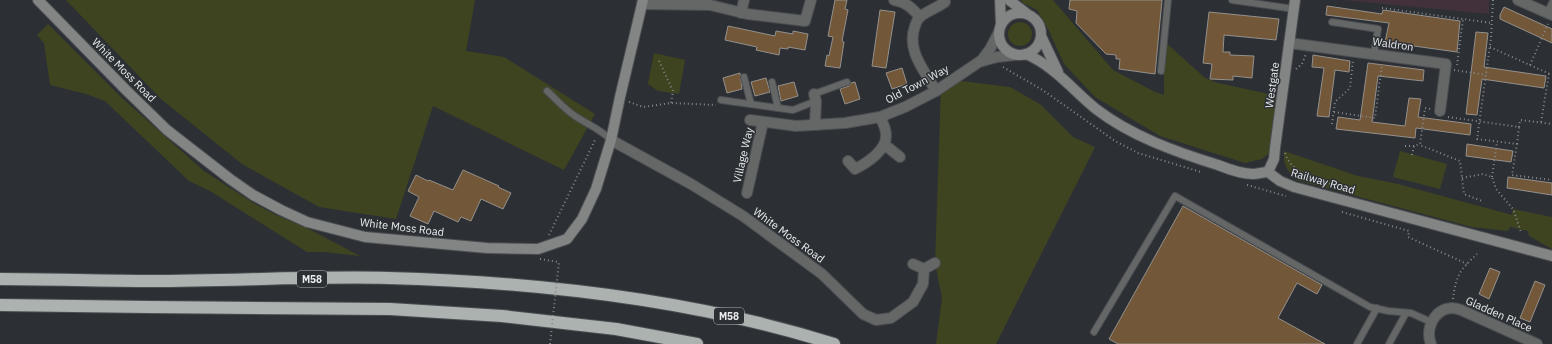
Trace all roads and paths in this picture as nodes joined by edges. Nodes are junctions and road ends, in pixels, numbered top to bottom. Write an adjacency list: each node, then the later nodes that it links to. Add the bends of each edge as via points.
1 (38, 0): 86 (street, White Moss Road, via 167,130 230,179 281,210 307,222 366,237 487,248)
2 (744, 0): 16 (street)
3 (812, 0): 16 (street, via 806,21)
4 (894, 0): 18 (street, via 908,4)
5 (1000, 0): 23 (street)
6 (1009, 0): 17 (street)
7 (1168, 0): 38 (lane)
8 (1232, 0): 14 (lane)
9 (1493, 0): 22 (path)
10 (1518, 0): 19 (street)
11 (642, 2): 16 (street, via 710,5); 48 (street, White Moss Road)
12 (946, 2): 18 (street)
13 (1552, 3): 19 (lane)
14 (1294, 4): 25 (street, Westgate)
15 (1382, 8): 20 (path)
16 (741, 12)
17 (1027, 14): 23 (street, via 1015,14 1005,20); 24 (street, via 1038,22)
18 (920, 17): 47 (street, via 913,31 912,46)
19 (1549, 17): 34 (path)
20 (1463, 19): 22 (path); 37 (path)
21 (1332, 22): 31 (lane, via 1378,29)
22 (1492, 23): 27 (path)
23 (1000, 28): 30 (street, via 1002,45); 33 (street, Old Town Way, via 990,49)
24 (1041, 36): 29 (street, via 1037,48); 43 (street)
25 (1290, 43): 26 (street, Waldron); 77 (street, Westgate, via 1274,159)
26 (1307, 45): 28 (street, Waldron); 36 (path, via 1302,64)
27 (1490, 47): 34 (path); 40 (path)
28 (1354, 51): 31 (street, Waldron); 55 (path, via 1350,88 1335,102)
29 (1026, 54): 30 (street); 43 (street)
30 (1015, 55): 33 (street, Old Town Way, via 997,56)
31 (1379, 55): 35 (street, Waldron, via 1446,64); 55 (path, via 1375,118)
32 (659, 61): 50 (path, via 673,91)
33 (979, 62): 47 (street, Old Town Way)
34 (1530, 65): 39 (path)
35 (1445, 69): 37 (path); 54 (street)
36 (1294, 70)
37 (1456, 70): 40 (path)
38 (1161, 71)
39 (1548, 74): 41 (path); 60 (path)
40 (1486, 75): 58 (path)
41 (1552, 75)
42 (744, 77): 52 (lane)
43 (1062, 78): 77 (street, via 1098,110 1160,144 1228,169 1252,174)
44 (772, 82): 53 (lane)
45 (847, 82): 49 (lane)
46 (547, 91): 65 (lane, via 566,110)
47 (936, 91): 56 (street, Old Town Way)
48 (620, 97): 50 (path, via 643,107); 66 (street, White Moss Road)
49 (815, 98): 53 (lane, via 793,110); 63 (street)
50 (671, 103): 51 (path)
51 (719, 103): 52 (lane)
52 (751, 104): 53 (lane)
53 (778, 108)
54 (1440, 111): 58 (path, via 1446,116); 68 (path, via 1425,108)
55 (1334, 112): 61 (path)
56 (880, 117): 63 (street, Old Town Way); 70 (street, via 885,127)
57 (750, 120): 59 (street, Old Town Way)
58 (1479, 121): 64 (path); 67 (path, via 1477,139)
59 (763, 122): 63 (street, Old Town Way, via 796,126); 81 (street, Village Way)
60 (1541, 122): 62 (path); 64 (path, via 1520,120)
61 (1332, 124)
62 (1552, 124)
63 (815, 125)
64 (1519, 127): 69 (path)
65 (600, 130): 66 (lane); 86 (path)
66 (611, 140): 86 (street, White Moss Road, via 596,189 582,219 567,239); 92 (street, White Moss Road, via 692,184 743,216 822,274 863,314 876,320 891,318 913,302 923,284)
67 (1498, 142): 69 (path); 78 (path)
68 (1420, 144): 72 (path); 79 (path, via 1460,161)
69 (1517, 144): 80 (path, via 1512,175)
70 (884, 145): 75 (street); 76 (street, via 863,165)
71 (1406, 146): 72 (path)
72 (1414, 146): 74 (path)
73 (1284, 150): 82 (path, via 1298,171 1349,189)
74 (1412, 155)
75 (900, 157)
76 (852, 169)
77 (1268, 172): 82 (street, Railway Road, via 1294,187)
78 (1492, 177): 79 (path, via 1483,174); 85 (path, via 1496,189 1513,209)
79 (1462, 178): 83 (path, via 1464,194)
80 (1552, 180)
81 (747, 194)
82 (1346, 200): 84 (path); 88 (street, Railway Road)
83 (1482, 201)
84 (1342, 212)
85 (1520, 232)
86 (543, 247)
87 (1477, 254): 96 (path, via 1461,269 1454,284)
88 (1552, 256)
89 (559, 262): 100 (path, bridge)
90 (913, 264): 92 (street)
91 (935, 264): 92 (street)
92 (924, 269)
93 (0, 278): 102 (highway, M58, via 152,281 387,278 506,284 631,298 732,317)
94 (0, 304): 101 (highway, via 148,308 390,308 593,326)
95 (1377, 308): 97 (lane); 99 (lane, via 1370,307 1175,196); 103 (lane)
96 (1452, 308): 98 (street, Gladden Place, via 1436,315); 106 (street, Gladden Place)
97 (1406, 313): 98 (lane); 104 (lane)
98 (1431, 322): 105 (street)
99 (1094, 332)
100 (550, 344)
101 (697, 344)
102 (834, 344)
103 (1357, 344)
104 (1389, 344)
105 (1431, 344)
106 (1537, 344)

